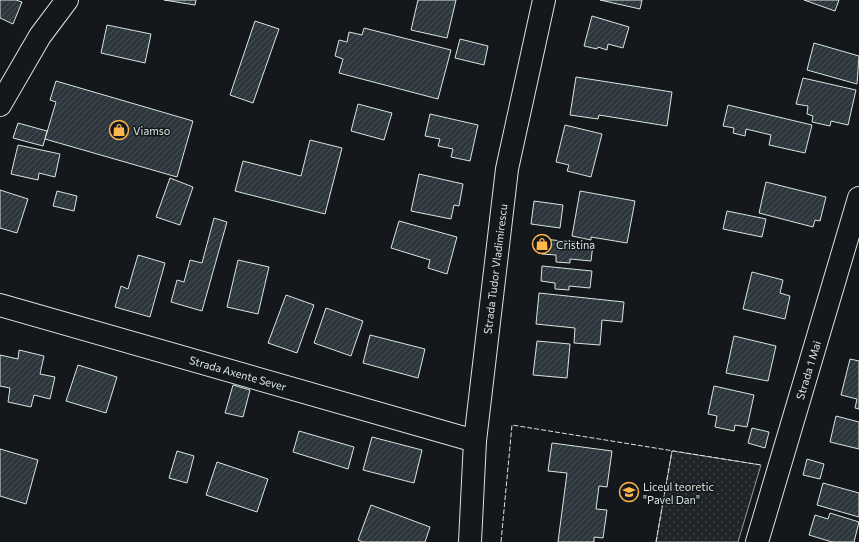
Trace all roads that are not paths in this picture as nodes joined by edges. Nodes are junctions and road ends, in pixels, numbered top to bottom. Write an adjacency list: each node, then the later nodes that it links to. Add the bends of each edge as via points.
1 (67, 0): 3 (street, via 40,36)
2 (544, 0): 6 (street, Strada Tudor Vladimirescu, via 507,169)
3 (0, 105)
4 (859, 198): 8 (street, Strada 1 Mai)
5 (0, 305): 6 (street, Strada Axente Sever)
6 (475, 441): 7 (street, Strada Tudor Vladimirescu)
7 (470, 542)
8 (757, 542)

